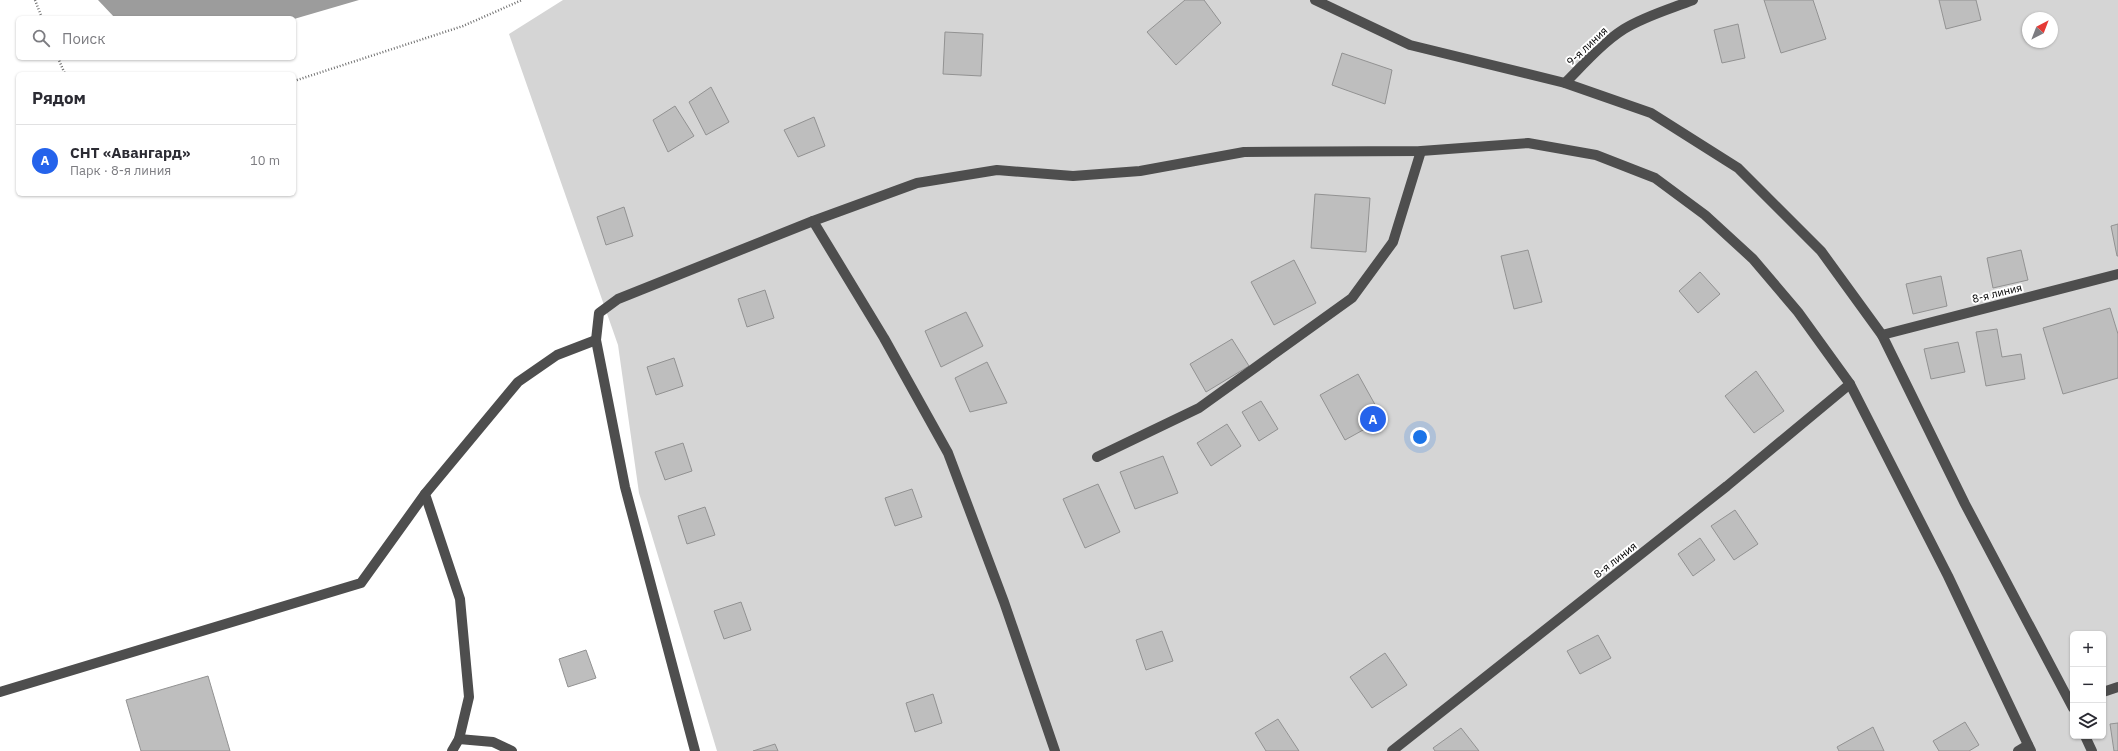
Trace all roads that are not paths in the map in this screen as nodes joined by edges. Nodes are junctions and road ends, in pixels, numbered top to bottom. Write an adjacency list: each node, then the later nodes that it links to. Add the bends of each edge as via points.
1 (1315, 0): 3 (street, via 1410,45)
2 (1693, 0): 3 (street, 9-я линия, via 1624,29)
3 (1565, 83): 7 (street, via 1651,113 1738,168 1820,251)
4 (1421, 151): 5 (street, via 1244,152 1140,171 1073,176 997,170 916,183); 9 (street, via 1528,143 1596,155 1655,178 1705,215 1753,259 1798,312); 10 (street, via 1393,242 1352,298 1199,408)
5 (813, 222): 8 (street, via 618,299 599,312); 22 (street, via 884,338 948,453 1004,602)
6 (2118, 274): 7 (street, 8-я линия)
7 (1882, 335): 15 (street, via 1965,504)
8 (596, 340): 11 (street, via 557,355 518,382); 21 (street, via 625,487)
9 (1850, 384): 18 (street, via 1948,576); 23 (street, 8-я линия, via 1721,491)
10 (1097, 457)
11 (425, 494): 14 (street, via 360,583); 16 (street, via 460,599 469,697)
12 (2118, 687): 13 (street)
13 (2106, 691)
14 (0, 692)
15 (2070, 703)
16 (459, 739): 19 (street); 20 (street, via 493,742)
17 (2086, 739): 25 (street)
18 (2029, 748): 24 (street)
19 (452, 751)
20 (512, 751)
21 (695, 751)
22 (1055, 751)
23 (1392, 751)
24 (2018, 751)
25 (2092, 751)

